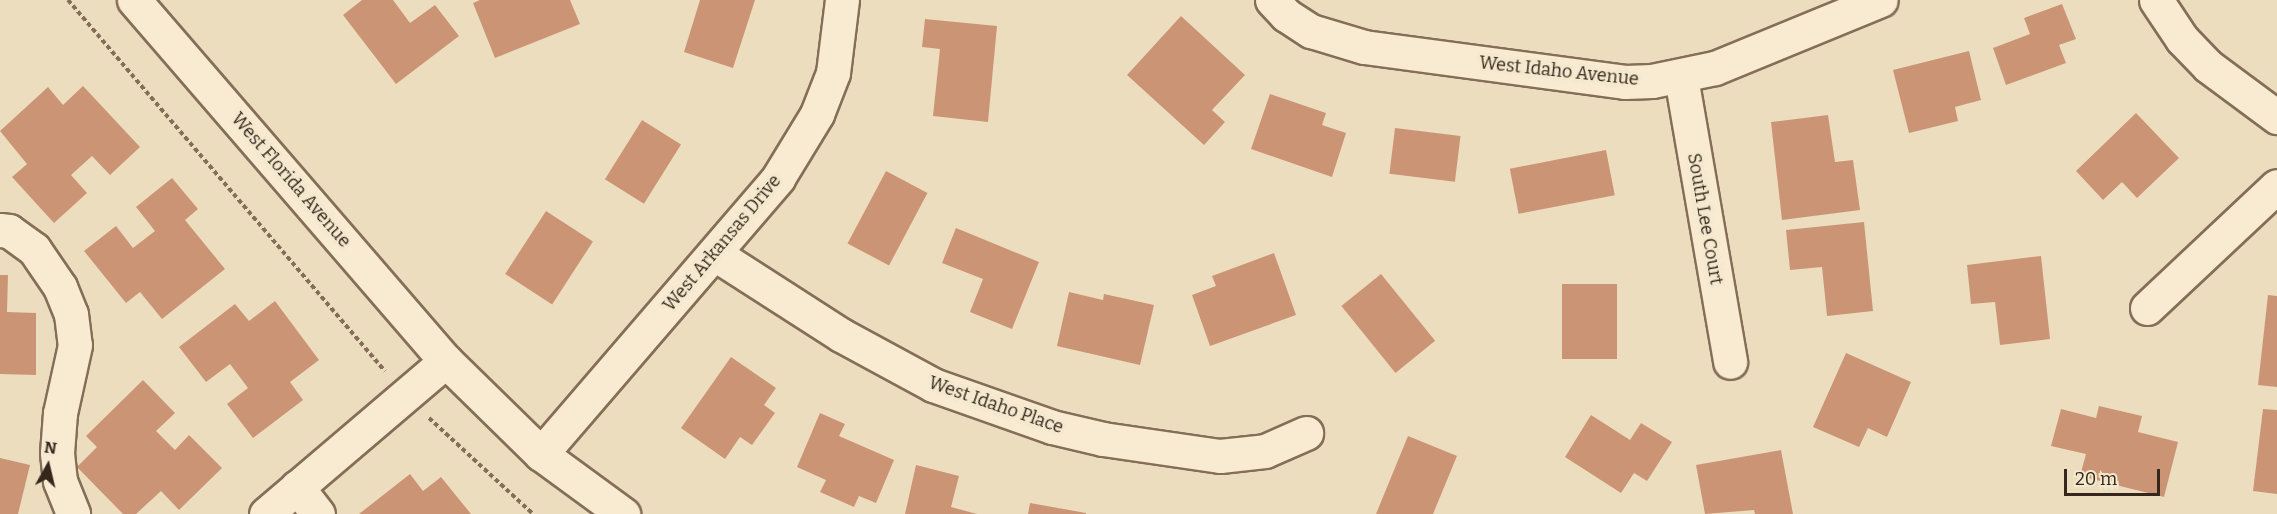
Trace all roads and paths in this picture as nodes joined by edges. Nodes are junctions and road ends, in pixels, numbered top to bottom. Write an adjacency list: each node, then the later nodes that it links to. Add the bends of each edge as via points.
1 (68, 0): 15 (path)
2 (134, 0): 13 (street, West Florida Avenue)
3 (842, 0): 11 (street, West Arkansas Drive, via 833,73 817,114 778,178)
4 (1272, 0): 7 (street, West Idaho Avenue, via 1286,15 1311,30 1364,47 1625,82)
5 (1881, 0): 7 (street, West Idaho Avenue, via 1751,56)
6 (2156, 0): 8 (street, via 2182,39 2208,66)
7 (1681, 76): 14 (street, South Lee Court)
8 (2277, 117)
9 (2277, 186): 12 (street)
10 (0, 230): 19 (street, via 9,231 40,256 60,287 71,314 75,345 60,413 57,453 60,481)
11 (715, 254): 16 (street, West Idaho Place, via 841,335 923,380 1052,427 1103,439 1220,456 1265,451); 17 (street, West Arkansas Drive)
12 (2147, 308)
13 (446, 361): 15 (street); 17 (street, West Florida Avenue)
14 (1730, 362)
15 (405, 395): 18 (street); 22 (path, via 469,459)
16 (1306, 433)
17 (541, 454): 23 (street, West Florida Avenue)
18 (297, 487): 20 (street); 21 (street)
19 (73, 514)
20 (266, 514)
21 (318, 514)
22 (533, 514)
23 (623, 514)

